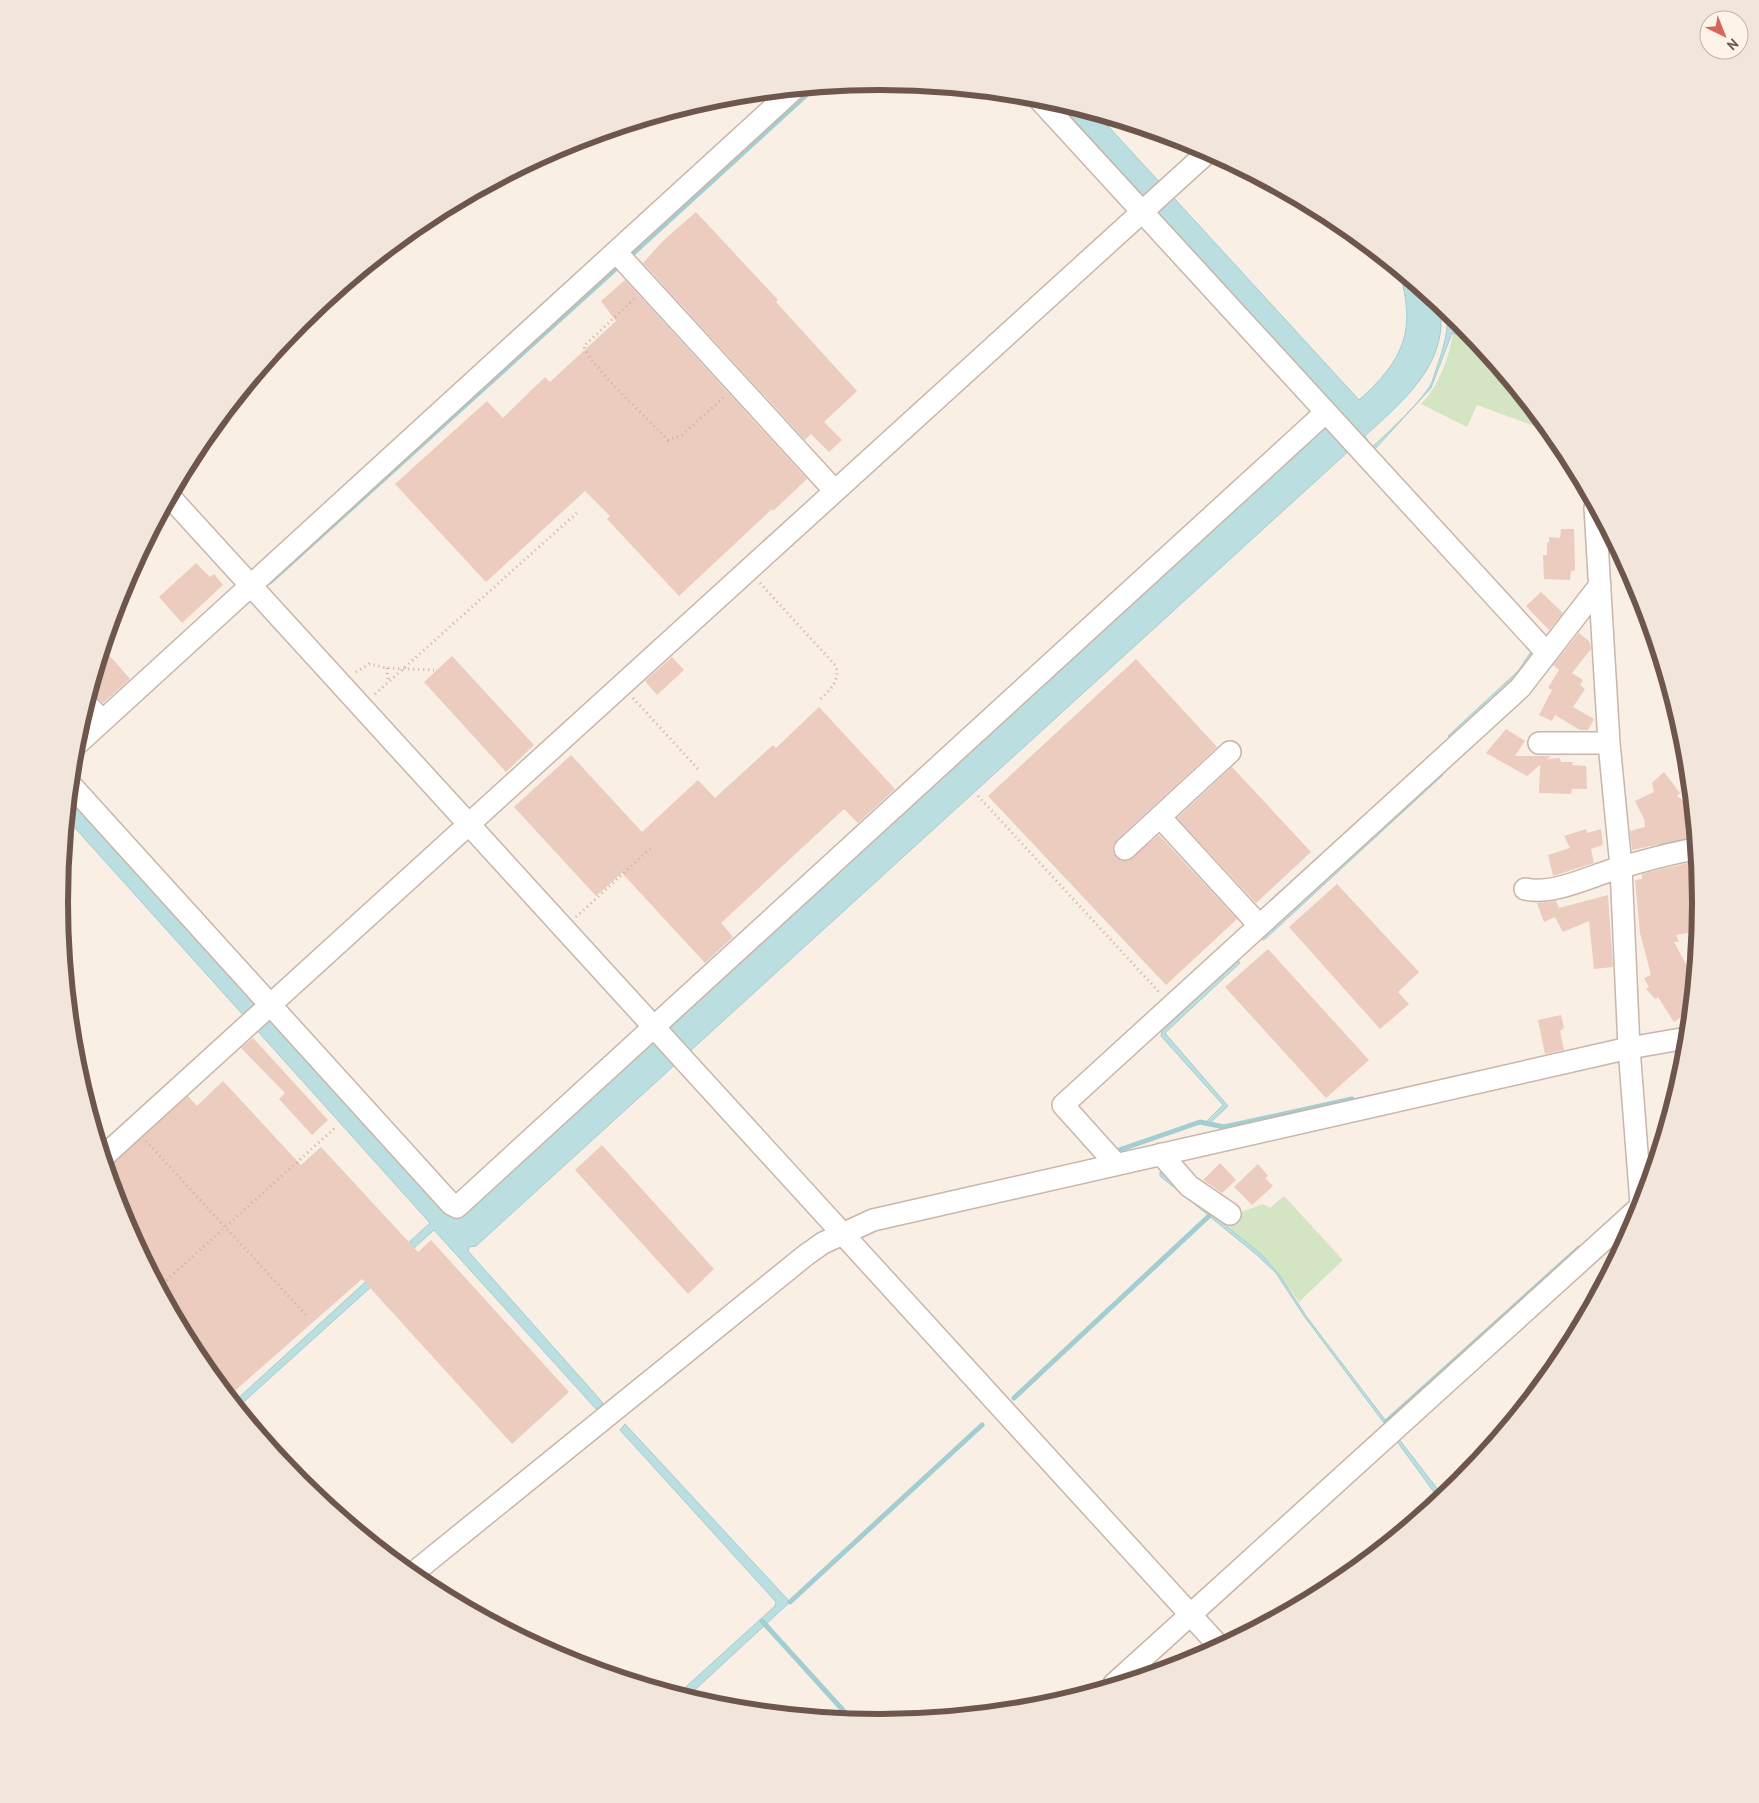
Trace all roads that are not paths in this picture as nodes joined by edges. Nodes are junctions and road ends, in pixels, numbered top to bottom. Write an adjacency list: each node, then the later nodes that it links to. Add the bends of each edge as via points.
1 (788, 95): 5 (street)
2 (1046, 107): 4 (street)
3 (1203, 157): 4 (street)
4 (1142, 212): 6 (street); 7 (street)
5 (616, 252): 7 (street); 10 (street)
6 (1326, 412): 12 (street); 28 (street)
7 (834, 490): 21 (street)
8 (173, 500): 10 (street)
9 (1597, 521): 11 (street)
10 (252, 585): 14 (street); 21 (street)
11 (1600, 585): 12 (street); 17 (street)
12 (1547, 653): 26 (street, via 1520,688)
13 (91, 709): 14 (street)
14 (102, 721): 15 (street)
15 (84, 737)
16 (1539, 743): 17 (street)
17 (1610, 743): 24 (street)
18 (1230, 752): 20 (street)
19 (75, 790): 27 (street)
20 (1160, 817): 22 (street); 26 (street)
21 (469, 826): 27 (street); 28 (street)
22 (1125, 849)
23 (1690, 849): 24 (street)
24 (1621, 867): 25 (street, via 1559,886 1534,891); 30 (street)
25 (1525, 889)
26 (1259, 926): 33 (street, via 1063,1105)
27 (271, 1004): 28 (street, via 450,1204 457,1207); 31 (street)
28 (657, 1031): 37 (street)
29 (1680, 1039): 30 (street)
30 (1629, 1048): 32 (street); 34 (street)
31 (108, 1153)
32 (1160, 1154): 33 (street); 35 (street, via 1189,1186)
33 (1116, 1164): 37 (street, via 873,1220)
34 (1640, 1186)
35 (1230, 1214)
36 (1628, 1217): 39 (street)
37 (842, 1234): 38 (street, via 806,1256); 39 (street)
38 (418, 1569)
39 (1190, 1615): 40 (street); 41 (street)
40 (1214, 1641)
41 (1123, 1676)

